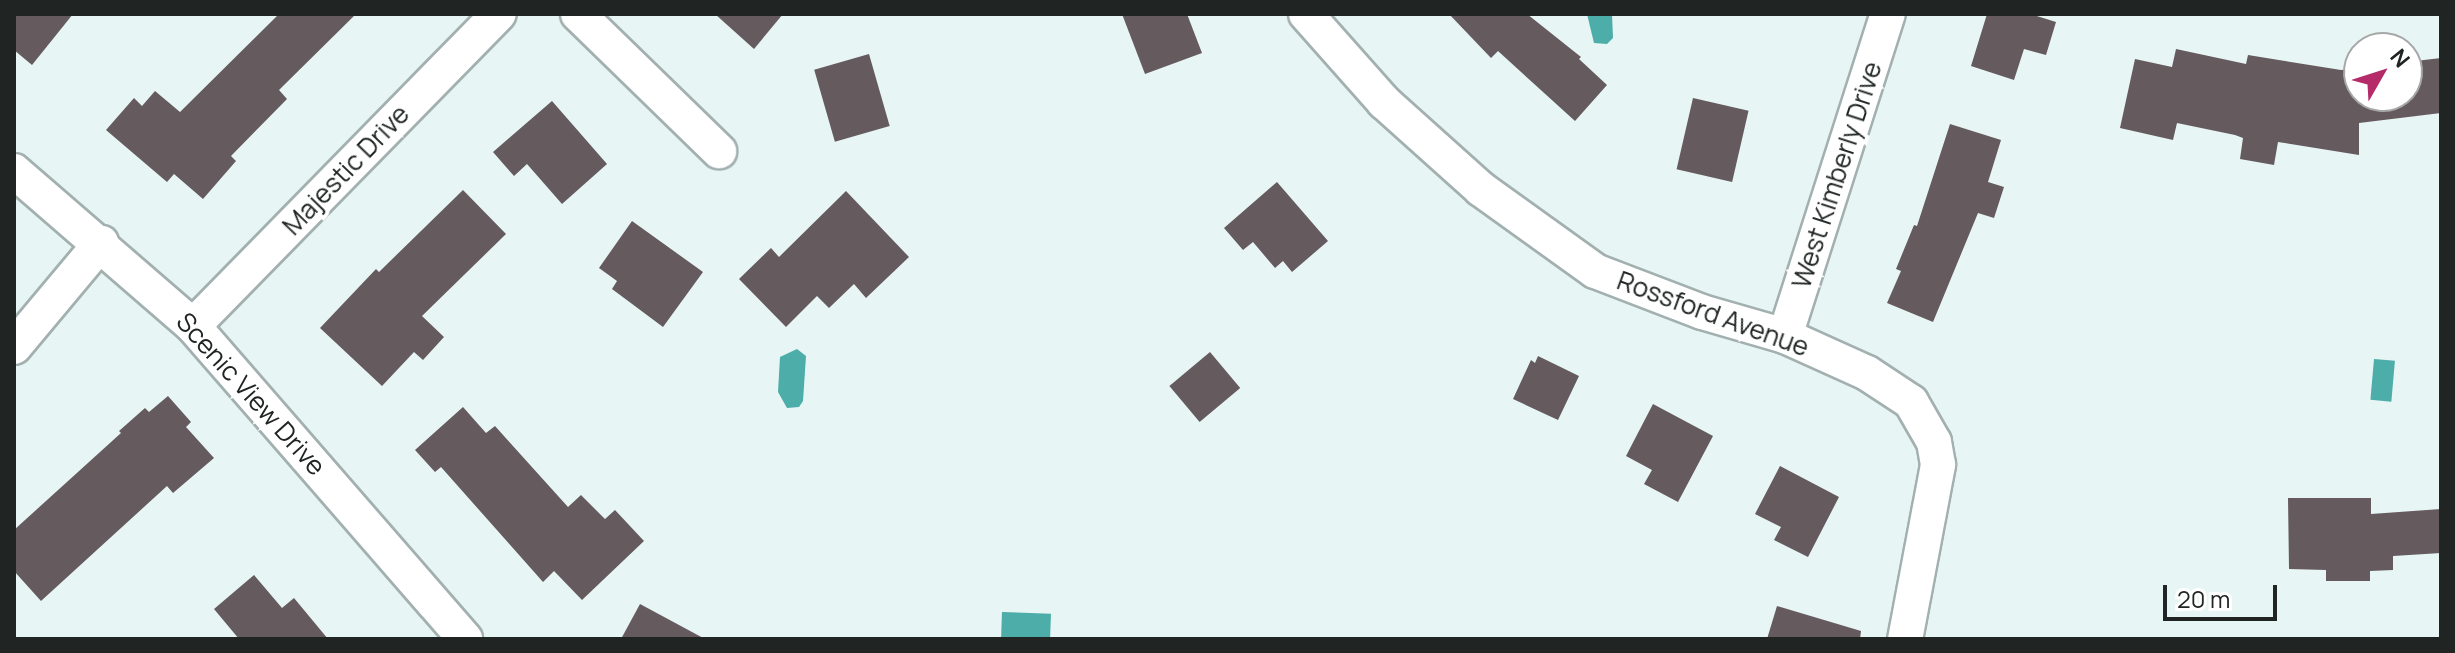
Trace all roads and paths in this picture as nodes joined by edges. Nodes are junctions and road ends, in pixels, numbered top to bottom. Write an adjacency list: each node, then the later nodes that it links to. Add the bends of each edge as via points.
1 (499, 14): 8 (street, Majestic Drive)
2 (578, 14): 5 (street)
3 (1306, 14): 9 (street, Rossford Avenue, via 1384,102 1481,189 1595,271 1652,295)
4 (1888, 14): 9 (street, West Kimberly Drive)
5 (719, 151)
6 (14, 171): 7 (street, Scenic View Drive)
7 (101, 243): 8 (street, Scenic View Drive); 10 (street)
8 (193, 326): 11 (street, Scenic View Drive)
9 (1785, 336): 12 (street, Rossford Avenue, via 1893,387 1924,419 1934,442 1935,491)
10 (14, 347)
11 (465, 639)
12 (1905, 639)

